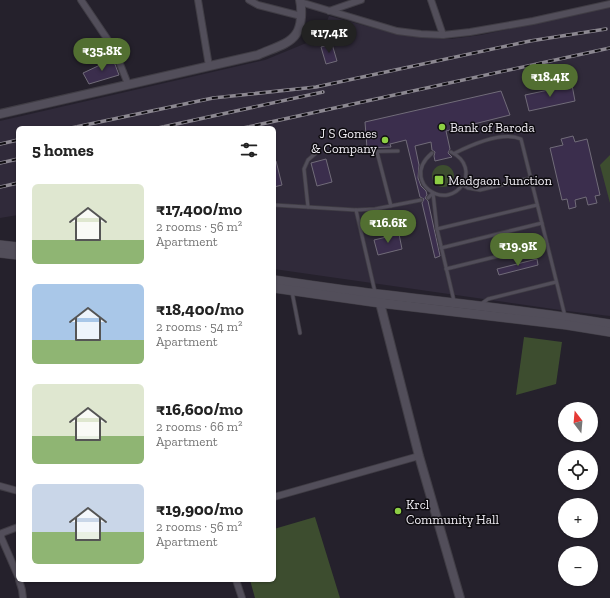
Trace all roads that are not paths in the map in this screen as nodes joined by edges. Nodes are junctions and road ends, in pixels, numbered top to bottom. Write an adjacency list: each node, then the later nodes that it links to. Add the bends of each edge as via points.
1 (81, 0): 12 (street, via 114,49)
2 (198, 0): 11 (street)
3 (249, 0): 9 (street)
4 (361, 0): 8 (street)
5 (431, 0): 10 (street)
6 (300, 1): 8 (street); 9 (street)
7 (610, 4): 10 (street, via 533,21)
8 (328, 11): 10 (street, via 397,31)
9 (301, 16): 11 (street, via 297,33 288,41 258,55)
10 (443, 35)
11 (209, 66): 12 (street)
12 (128, 84): 13 (street)
13 (0, 114)
14 (398, 151): 16 (lane)
15 (350, 152): 16 (lane)
16 (377, 152): 26 (lane)
17 (316, 153): 27 (lane, via 308,160 304,169)
18 (432, 153): 21 (lane, via 423,163 421,176 423,183)
19 (531, 178): 20 (lane, via 480,190); 20 (lane, via 521,139 508,136 453,152 460,158 466,171); 25 (lane)
20 (462, 185): 21 (lane, via 452,194)
21 (433, 193): 22 (lane); 30 (lane)
22 (428, 198)
23 (421, 200): 26 (lane)
24 (276, 205): 27 (lane)
25 (537, 205): 29 (lane); 30 (lane)
26 (391, 206): 28 (lane)
27 (308, 207): 28 (lane)
28 (356, 210): 43 (lane)
29 (542, 223): 31 (lane); 34 (lane)
30 (437, 229): 34 (lane)
31 (547, 244): 37 (lane); 39 (lane)
32 (0, 245): 33 (main road)
33 (16, 247)
34 (441, 248): 37 (lane)
35 (0, 253): 36 (main road)
36 (16, 254)
37 (446, 269): 46 (lane)
38 (276, 280): 42 (main road)
39 (556, 282): 45 (lane, via 488,299); 47 (lane)
40 (276, 288): 41 (main road)
41 (292, 290): 42 (main road); 50 (lane)
42 (343, 294): 43 (main road); 44 (main road)
43 (375, 294): 44 (street); 46 (main road)
44 (380, 303): 46 (main road); 51 (street)
45 (479, 305): 46 (main road); 47 (main road)
46 (454, 307): 47 (main road)
47 (566, 321): 48 (main road); 49 (main road)
48 (610, 324)
49 (610, 332)
50 (300, 334)
51 (419, 456): 54 (street); 61 (street)
52 (0, 486): 53 (street)
53 (16, 490)
54 (276, 496)
55 (16, 527): 56 (street, via 2,533)
56 (16, 571)
57 (20, 582): 59 (street)
58 (237, 582): 60 (street)
59 (23, 598)
60 (242, 598)
61 (460, 598)

